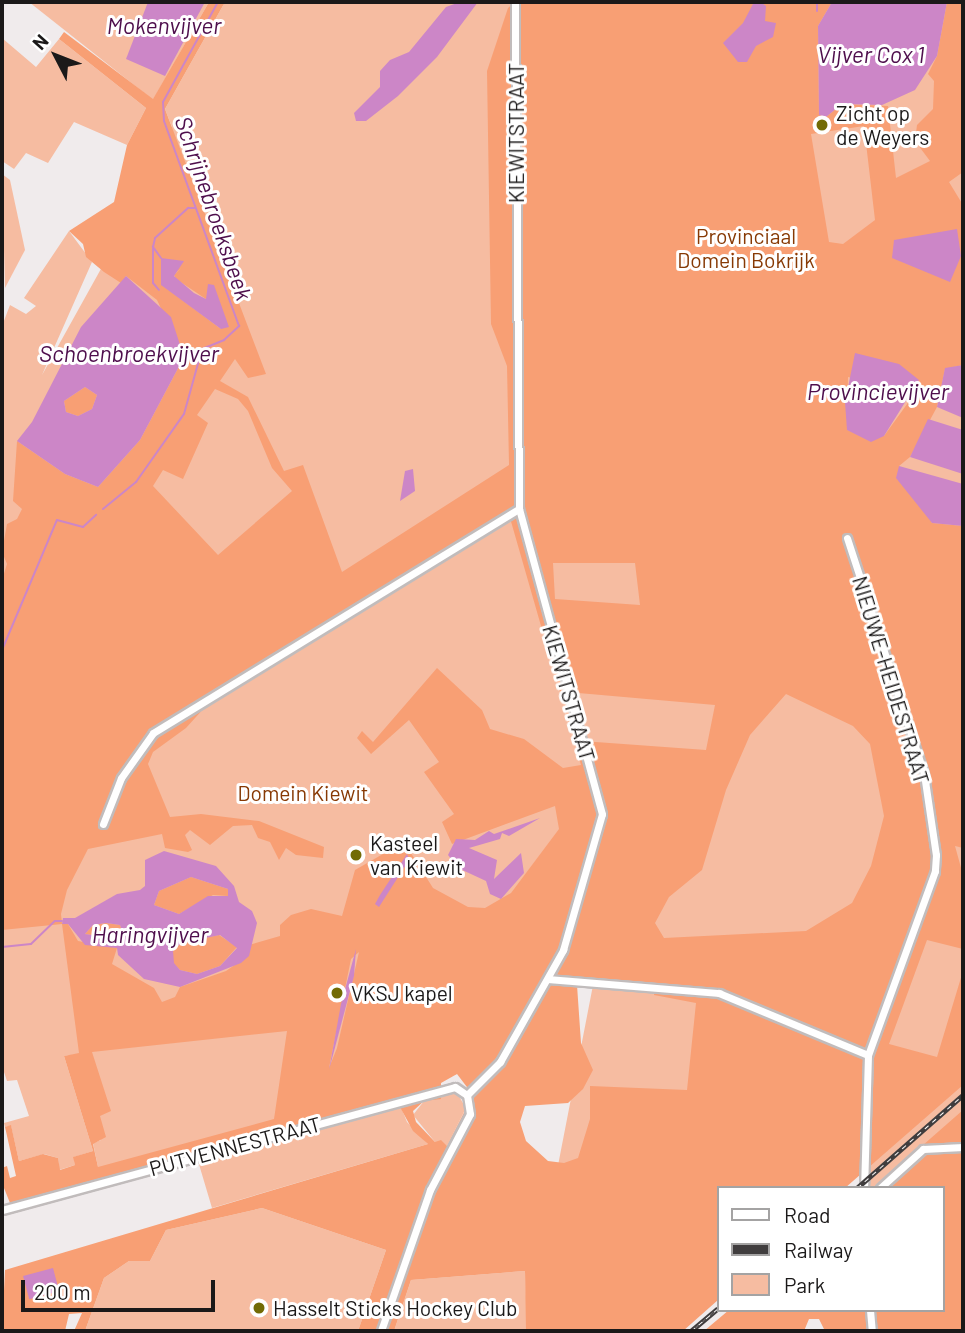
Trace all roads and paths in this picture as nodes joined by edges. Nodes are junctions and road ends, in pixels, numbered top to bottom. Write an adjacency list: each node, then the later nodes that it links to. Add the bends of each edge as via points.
1 (515, 2): 2 (street, KIEWITSTRAAT)
2 (519, 509): 4 (street, via 153,733 121,778); 5 (street, KIEWITSTRAAT, via 602,814 569,931)
3 (847, 538): 6 (street, NIEUWE-HEIDESTRAAT, via 924,774 936,855 935,871)
4 (103, 824)
5 (548, 979): 6 (street, via 719,993); 7 (street, KIEWITSTRAAT, via 500,1062)
6 (868, 1055): 9 (street, NIEUWE-HEIDESTRAAT)
7 (467, 1095): 11 (street, PUTVENNESTRAAT, via 449,1087); 13 (street, via 470,1114 430,1190)
8 (963, 1147): 10 (street, via 923,1149)
9 (864, 1186)
10 (882, 1186)
11 (2, 1210)
12 (870, 1312): 14 (street)
13 (381, 1331)
14 (872, 1331)

